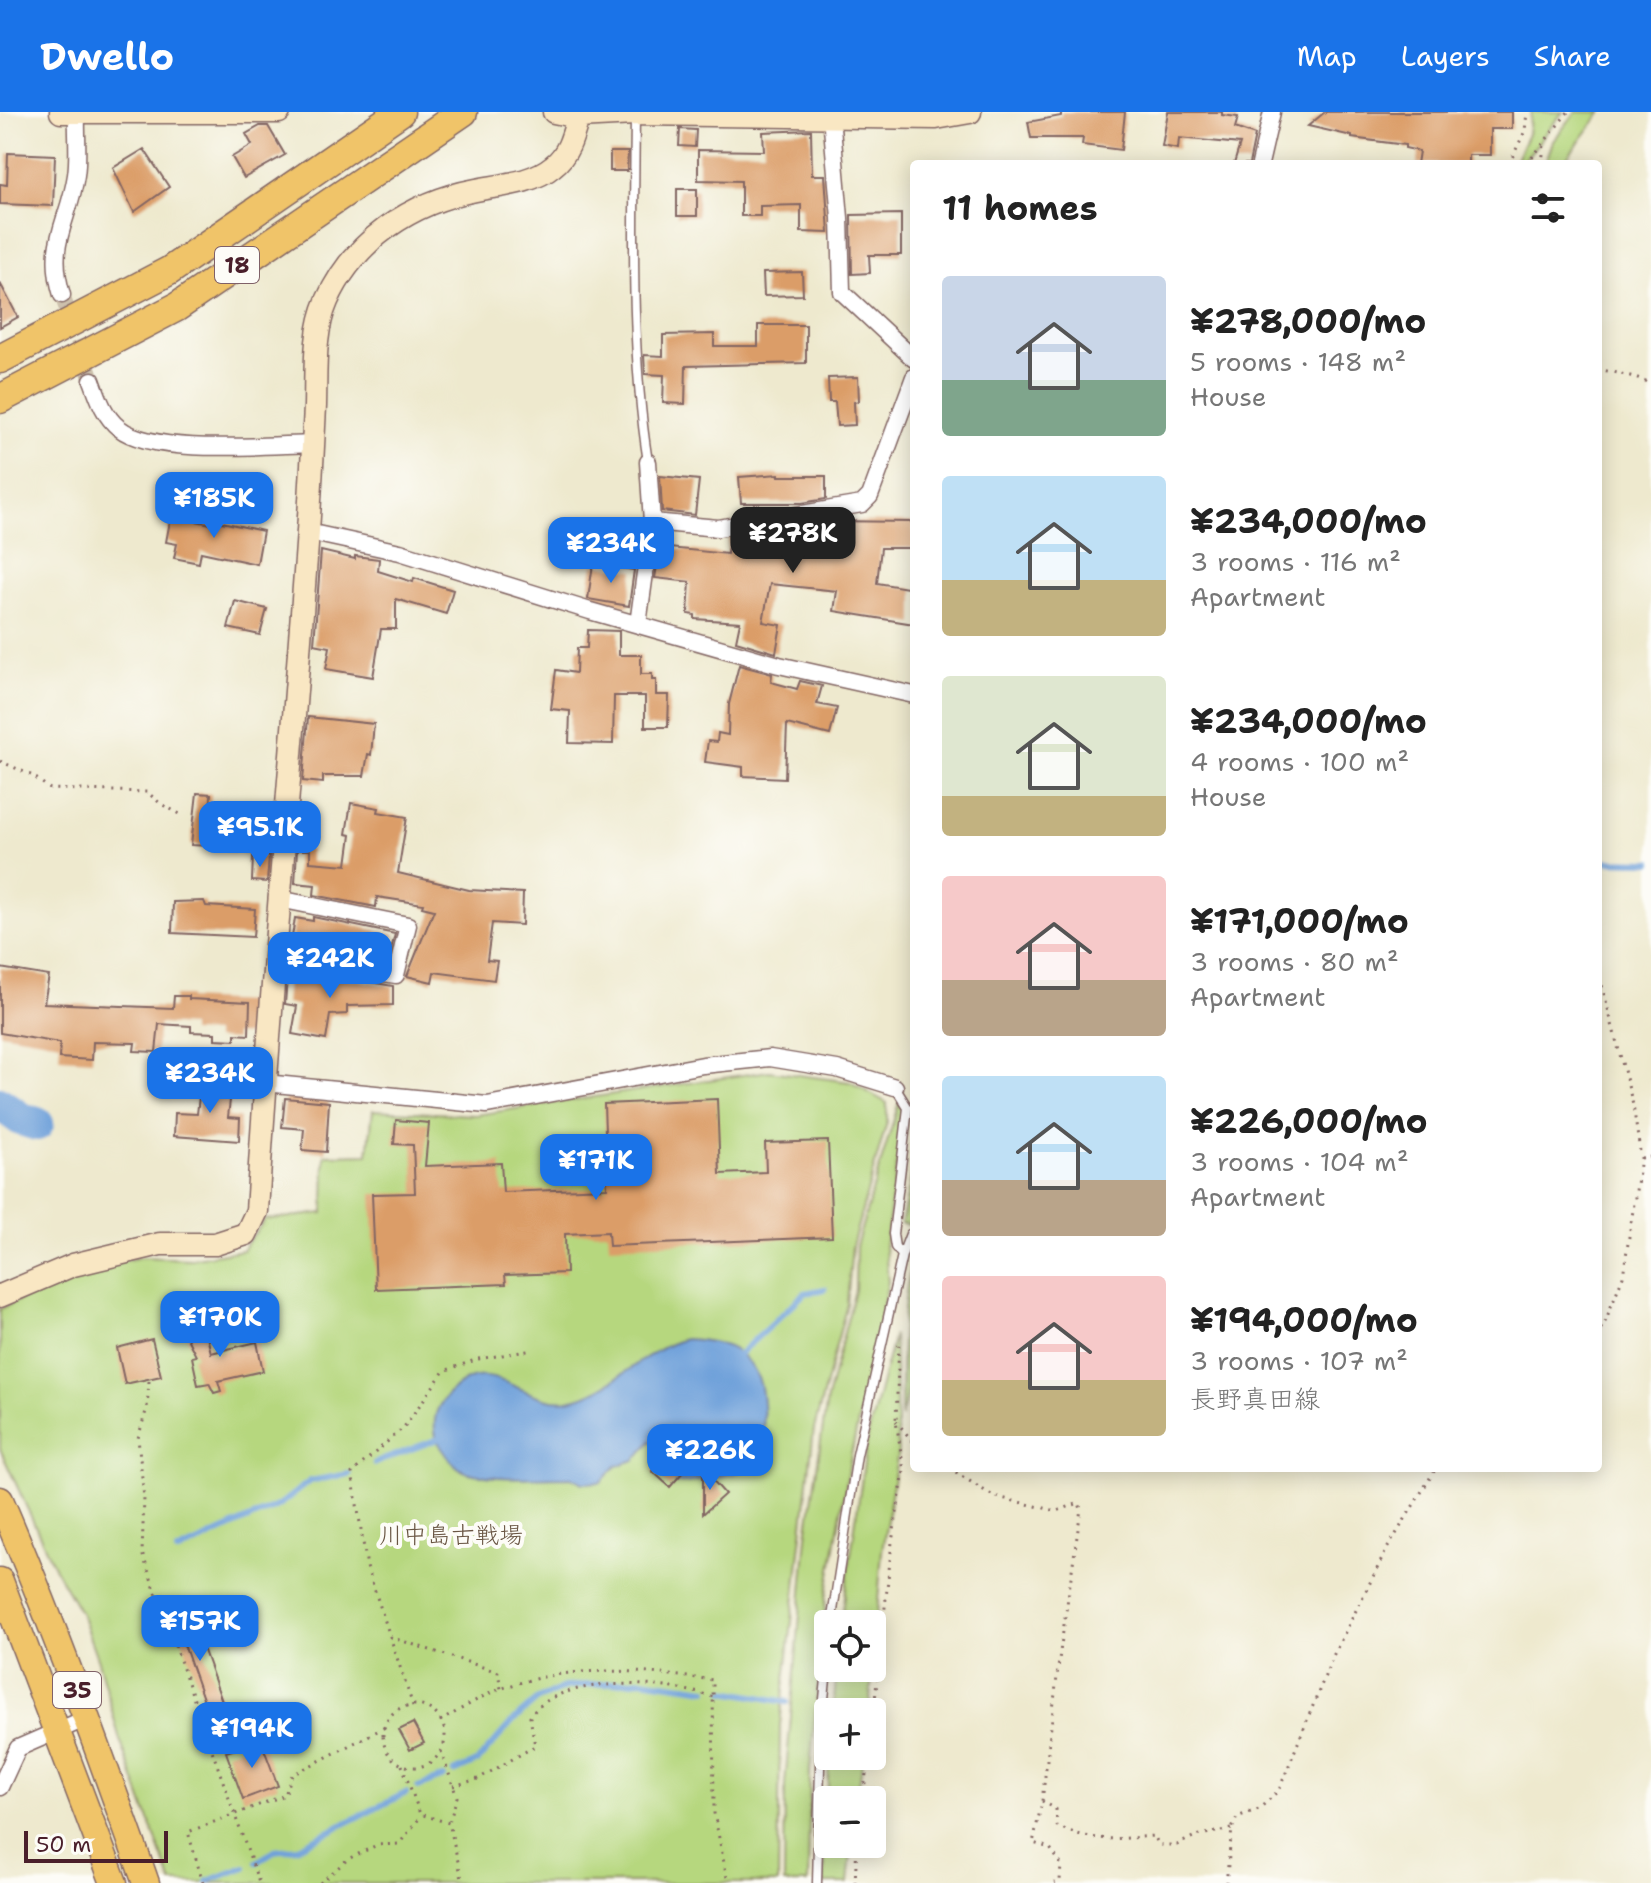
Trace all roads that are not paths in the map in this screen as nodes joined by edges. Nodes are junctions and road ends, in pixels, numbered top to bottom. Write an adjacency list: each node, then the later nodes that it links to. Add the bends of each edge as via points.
1 (61, 112): 2 (street)
2 (77, 112): 3 (street); 13 (street, via 76,175 55,254)
3 (279, 112)
4 (400, 112): 15 (highway, 18, via 169,271)
5 (463, 112): 18 (highway, 18, via 177,307)
6 (554, 112): 11 (street)
7 (970, 112): 10 (street, via 936,118)
8 (1272, 112): 12 (street)
9 (635, 113): 10 (street); 11 (street); 20 (lane, via 639,379)
10 (831, 116): 14 (street, via 842,292)
11 (578, 117): 19 (street, via 565,154 553,167 424,205 402,216 350,262 325,304 319,330)
12 (1261, 160)
13 (62, 295)
14 (910, 355)
15 (0, 359)
16 (92, 380): 19 (street, via 110,418 140,440 174,446)
17 (910, 388): 21 (street, via 870,496 862,504 718,528)
18 (0, 399)
19 (313, 444): 22 (street)
20 (648, 462): 21 (street)
21 (652, 522): 23 (street)
22 (308, 532): 23 (street, via 400,552); 25 (street)
23 (638, 624): 24 (street, via 779,665)
24 (910, 694)
25 (279, 899): 26 (street); 26 (street, via 408,925 396,975)
26 (275, 955): 27 (street)
27 (265, 1083): 28 (street, via 487,1105 703,1065 770,1058 837,1069); 31 (street, via 257,1211 246,1234 215,1244 160,1244 73,1265)
28 (895, 1087): 30 (lane, via 908,1108 893,1234)
29 (910, 1234): 30 (lane)
30 (902, 1255): 34 (lane, via 857,1455)
31 (0, 1296)
32 (0, 1500): 36 (main road, 35)
33 (0, 1581): 37 (main road, 35)
34 (833, 1610)
35 (826, 1682): 41 (lane)
36 (87, 1718): 37 (street); 40 (main road, 35)
37 (58, 1729): 38 (street, via 18,1748); 39 (main road, 35)
38 (0, 1787)
39 (114, 1883)
40 (146, 1883)
41 (817, 1883)

